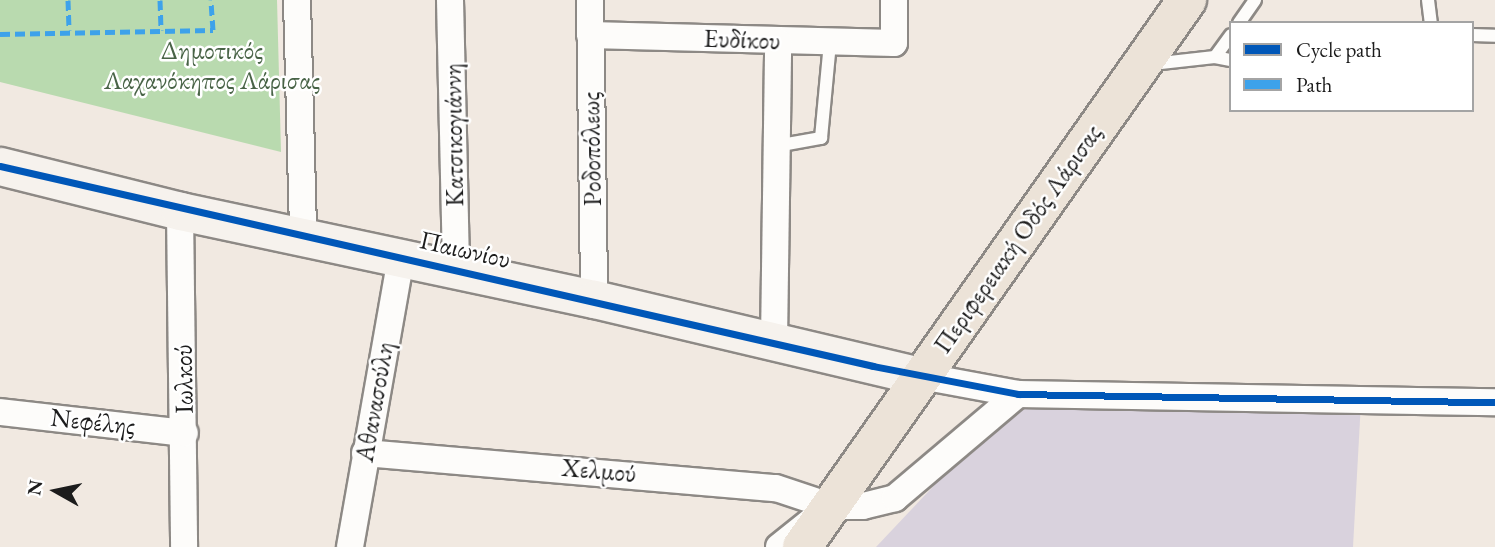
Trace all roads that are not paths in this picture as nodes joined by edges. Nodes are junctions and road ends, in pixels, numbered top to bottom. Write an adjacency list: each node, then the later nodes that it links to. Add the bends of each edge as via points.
1 (297, 0): 22 (street)
2 (450, 0): 24 (street, Κατσικογιάννη)
3 (590, 0): 10 (street, Ροδοπόλεως)
4 (894, 0): 15 (street, Ευδίκου, via 894,43)
5 (1187, 0): 18 (highway, Περιφερειακή Οδός Λάρισας)
6 (1255, 0): 8 (lane)
7 (1428, 0): 9 (lane)
8 (1240, 21)
9 (1432, 21)
10 (590, 35): 14 (street, Ευδίκου); 25 (street, Ροδοπόλεως)
11 (1474, 35): 12 (lane)
12 (1495, 36)
13 (1229, 38): 16 (lane)
14 (778, 41): 15 (street, Ευδίκου); 19 (street)
15 (830, 42): 19 (lane, via 821,138)
16 (1215, 57): 17 (lane); 18 (lane)
17 (1229, 60)
18 (1141, 65): 27 (highway, Περιφερειακή Οδός Λάρισας)
19 (776, 146): 26 (street)
20 (0, 166): 21 (street, Παιωνίου)
21 (180, 211): 22 (street, Παιωνίου); 31 (street, Ιωλκού)
22 (303, 237): 23 (street, Παιωνίου)
23 (401, 257): 24 (street, Παιωνίου); 32 (street, Αθανασούλη)
24 (456, 271): 25 (street, Παιωνίου)
25 (594, 299): 26 (street, Παιωνίου)
26 (774, 342): 27 (street, Παιωνίου)
27 (921, 376): 28 (street); 33 (highway, Περιφερειακή Οδός Λάρισας)
28 (1018, 394): 29 (street); 33 (street, Χελμού, via 895,498 863,506)
29 (1495, 402)
30 (0, 412): 31 (street, Νεφέλης)
31 (185, 433): 34 (street, Ιωλκού)
32 (365, 453): 33 (street, Χελμού, via 776,488); 35 (street, Αθανασούλη)
33 (830, 506): 36 (street); 37 (highway, Περιφερειακή Οδός Λάρισας); 38 (lane)
34 (184, 547)
35 (350, 547)
36 (779, 547)
37 (802, 547)
38 (819, 547)

